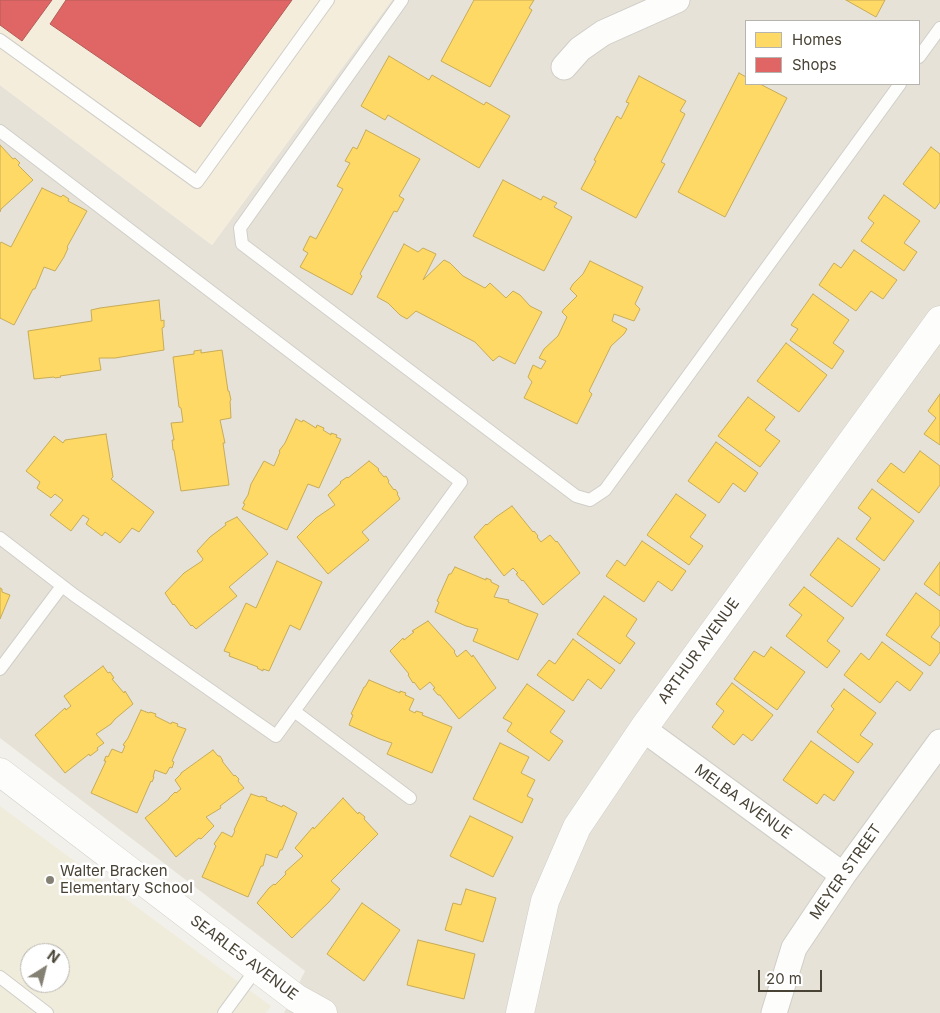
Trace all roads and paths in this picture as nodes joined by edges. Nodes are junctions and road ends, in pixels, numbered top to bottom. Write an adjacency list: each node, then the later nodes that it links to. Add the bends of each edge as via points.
1 (328, 0): 5 (lane, via 197,182)
2 (402, 0): 8 (lane, via 240,228 242,244 576,496 590,500 605,490)
3 (677, 0): 7 (street, via 603,34 580,49)
4 (940, 28): 6 (lane)
5 (0, 40)
6 (920, 56)
7 (564, 67)
8 (899, 85)
9 (0, 131): 14 (lane, via 461,482)
10 (940, 320): 15 (street, ARTHUR AVENUE)
11 (0, 538): 12 (lane)
12 (62, 586): 13 (lane); 14 (lane, via 276,736)
13 (0, 669)
14 (294, 711): 18 (lane)
15 (642, 729): 19 (street, MELBA AVENUE); 25 (street, ARTHUR AVENUE, via 577,828 553,882 545,901)
16 (940, 742): 19 (street, MEYER STREET)
17 (0, 772): 20 (street, SEARLES AVENUE)
18 (410, 798)
19 (843, 875): 26 (street, MEYER STREET, via 794,948)
20 (257, 968): 23 (lane); 24 (street, SEARLES AVENUE, via 296,998)
21 (0, 977): 22 (lane)
22 (47, 1013)
23 (224, 1013)
24 (323, 1013)
25 (520, 1013)
26 (774, 1013)

